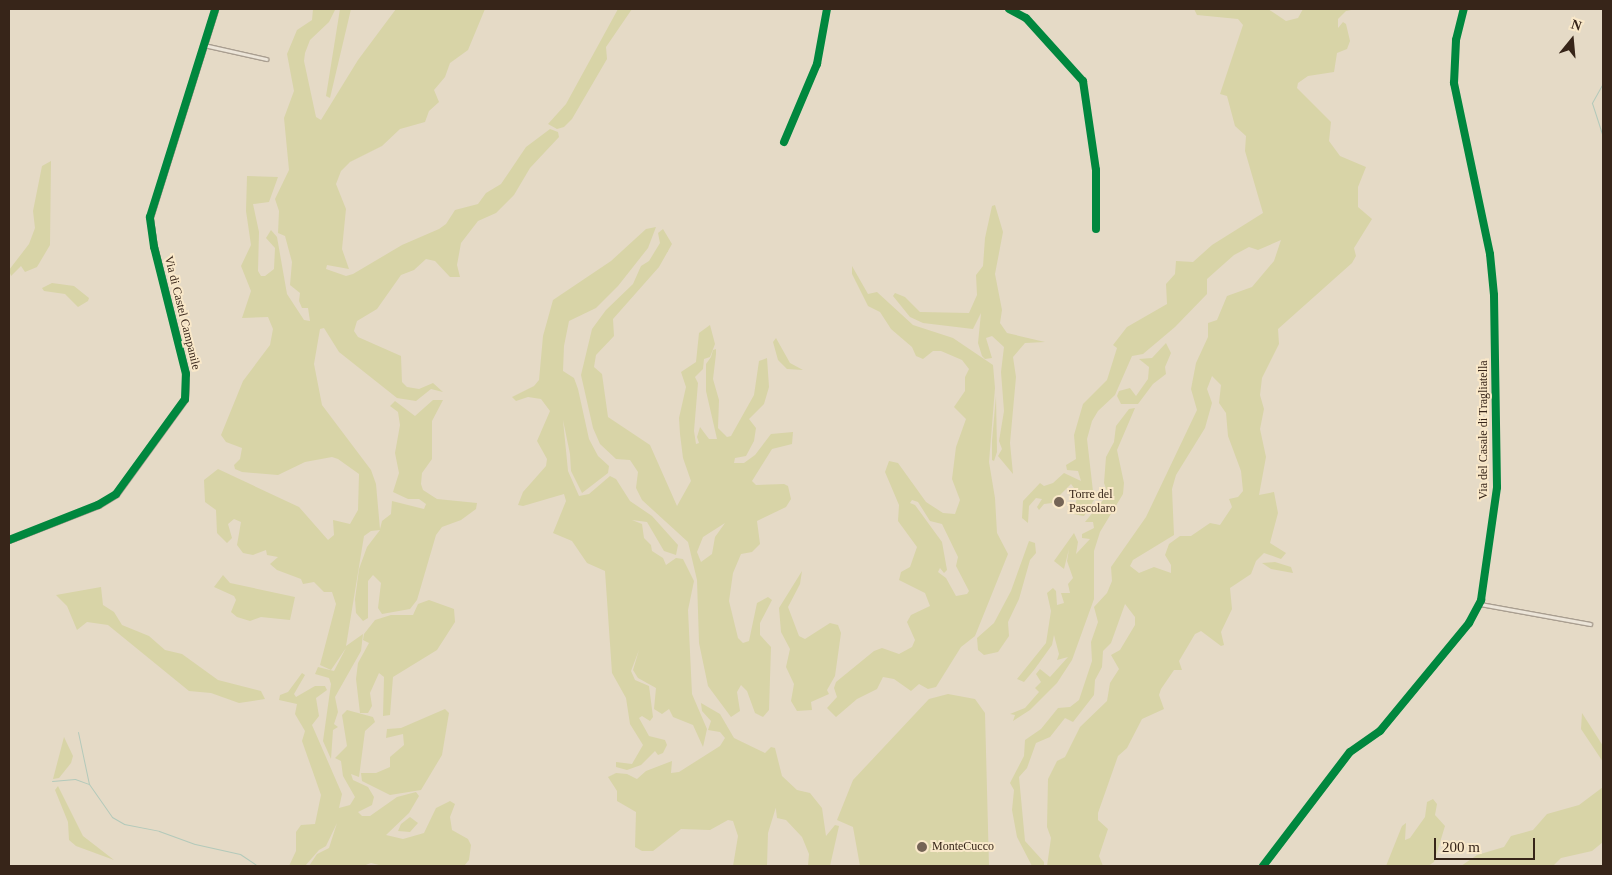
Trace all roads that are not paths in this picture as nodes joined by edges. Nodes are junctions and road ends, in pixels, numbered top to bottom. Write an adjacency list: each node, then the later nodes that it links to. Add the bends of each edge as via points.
1 (215, 9): 5 (street, Via di Castel Campanile)
2 (827, 9): 7 (street, via 817,64)
3 (1008, 9): 8 (street, via 1024,16 1083,81 1096,170)
4 (1464, 9): 10 (street, Via del Casale di Tragliatella, via 1456,40 1454,83 1490,254 1494,303 1497,494)
5 (204, 44): 6 (street); 9 (street, Via di Castel Campanile, via 150,217 154,247 186,374 185,399 116,494 98,505)
6 (266, 59)
7 (784, 142)
8 (1096, 229)
9 (9, 540)
10 (1480, 604): 11 (street); 12 (street, Via del Casale di Tragliatella, via 1469,623 1382,728 1350,752)
11 (1590, 624)
12 (1263, 866)

